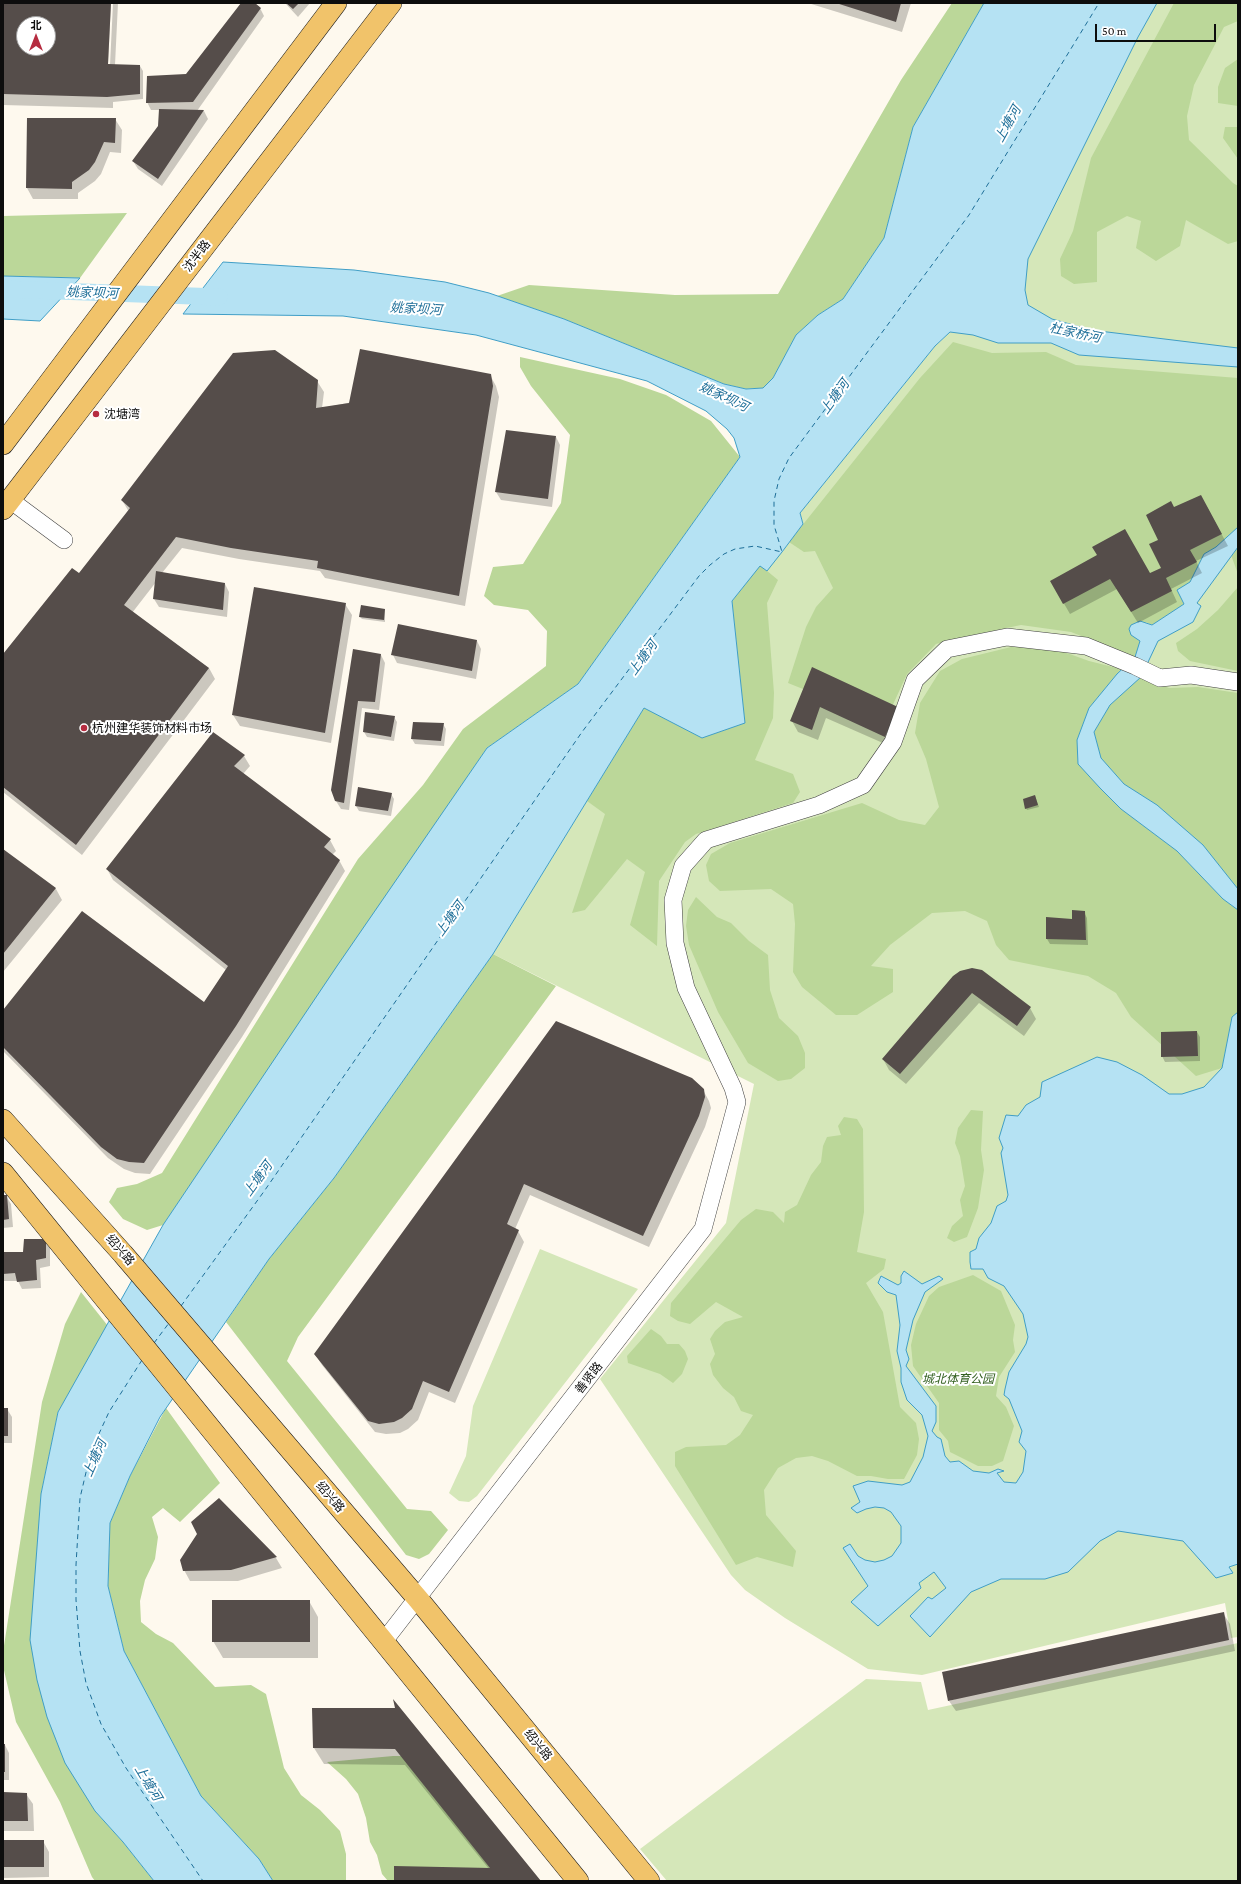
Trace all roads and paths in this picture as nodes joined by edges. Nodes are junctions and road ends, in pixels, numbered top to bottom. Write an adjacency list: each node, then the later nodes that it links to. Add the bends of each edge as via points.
1 (336, 3): 3 (main road)
2 (391, 3): 4 (main road, 沈半路)
3 (3, 444)
4 (7, 504): 5 (street)
5 (64, 540)
6 (1238, 682): 9 (street, 善贤路, via 1191,675 1160,678 1086,646 1008,637 947,649 915,680 892,742 863,785 819,805 706,840 683,866 673,900 675,943 686,988 733,1088 737,1102 703,1229)
7 (3, 1120): 9 (main road, 绍兴路, via 123,1254)
8 (3, 1173): 10 (main road)
9 (418, 1599): 10 (street, 善贤路); 12 (main road, 绍兴路)
10 (384, 1641): 11 (main road)
11 (578, 1881)
12 (649, 1881)

